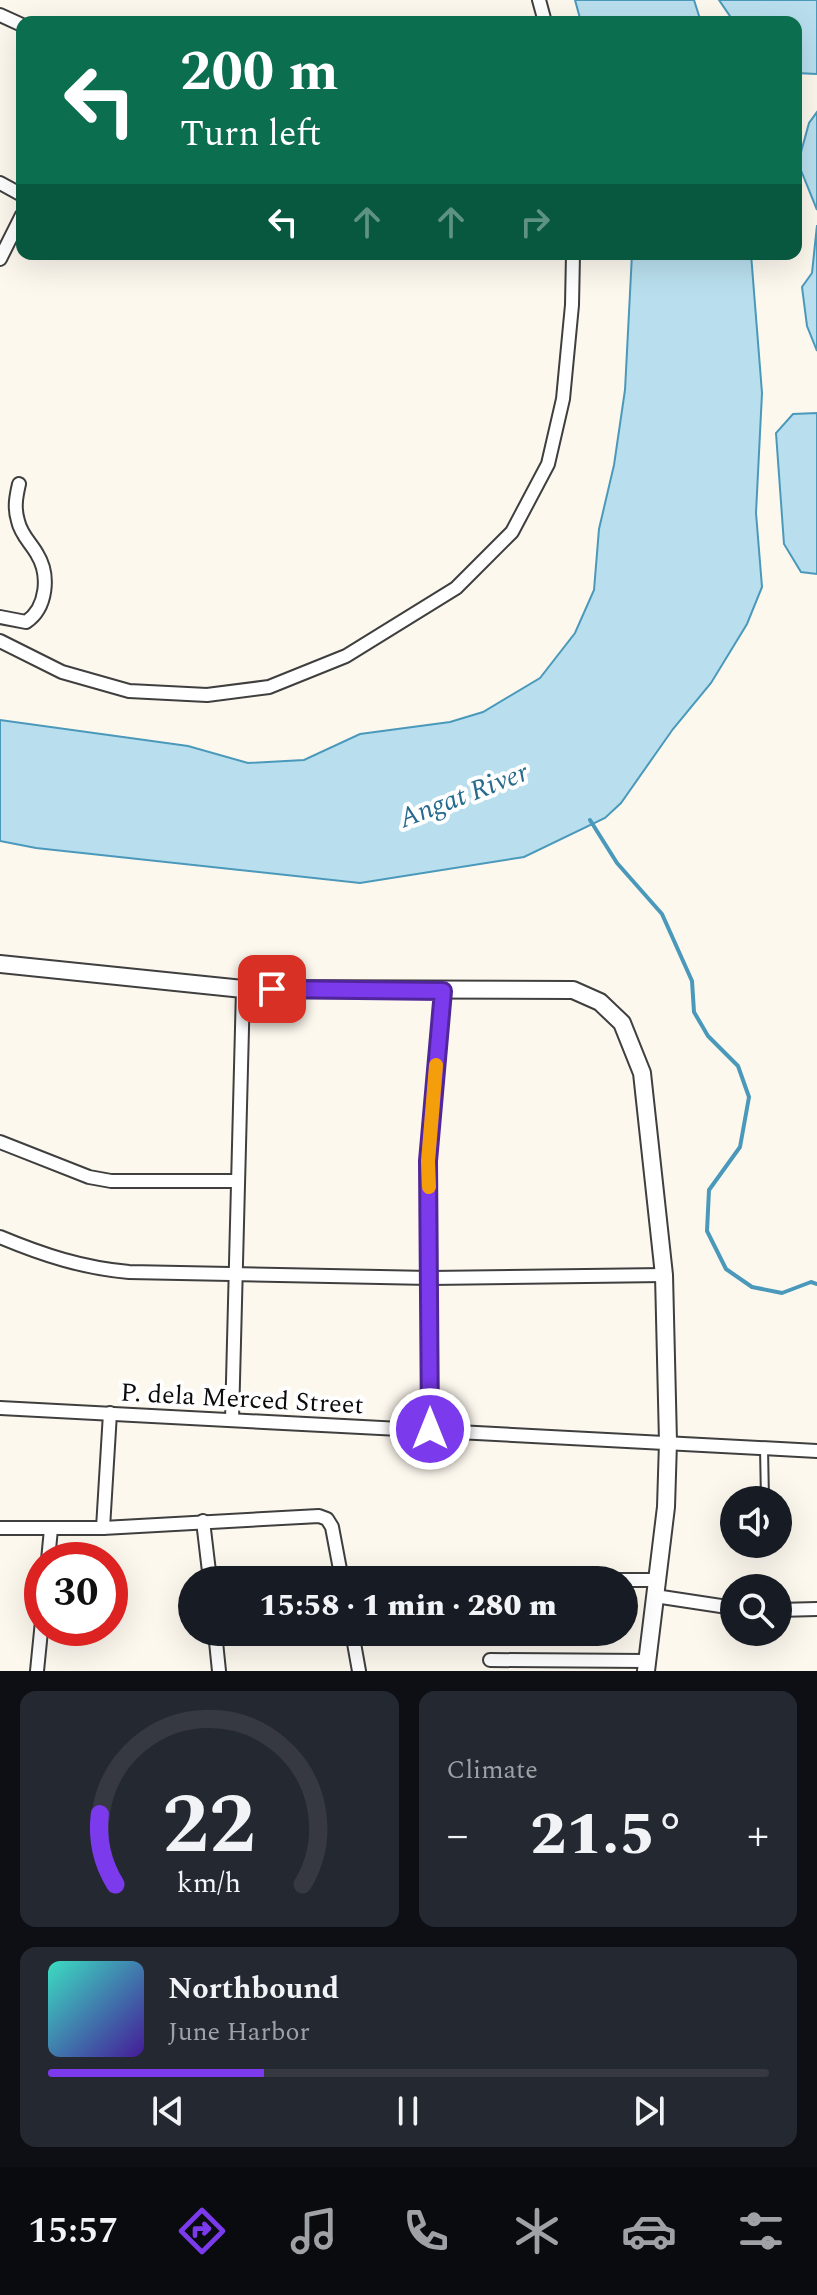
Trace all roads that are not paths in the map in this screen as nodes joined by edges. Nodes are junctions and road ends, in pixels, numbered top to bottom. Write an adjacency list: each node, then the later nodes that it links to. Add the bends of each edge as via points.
1 (16, 227): 2 (street)
2 (0, 259)
3 (573, 260): 6 (street, via 563,399 548,464 512,532 456,588 346,656 269,687 207,695 129,691 62,672)
4 (19, 484): 5 (street, via 18,522 46,573 43,597 36,615 26,622)
5 (0, 617)
6 (0, 641)
7 (0, 964): 8 (street)
8 (243, 989): 9 (street); 11 (street)
9 (443, 991): 14 (street, via 573,990 600,1002 622,1023 642,1073); 15 (street, via 428,1161)
10 (0, 1142): 11 (street, via 111,1181)
11 (237, 1181): 13 (street)
12 (0, 1237): 13 (street, via 93,1269)
13 (234, 1273): 15 (street); 18 (street)
14 (664, 1275): 15 (street); 20 (street)
15 (430, 1278): 19 (street)
16 (0, 1408): 17 (street, P. dela Merced Street)
17 (110, 1413): 18 (street, P. dela Merced Street); 26 (street)
18 (232, 1420): 19 (street, P. dela Merced Street)
19 (430, 1429): 20 (street, P. dela Merced Street)
20 (668, 1442): 21 (street, P. dela Merced Street); 32 (street)
21 (764, 1448): 22 (street, P. dela Merced Street); 23 (lane)
22 (817, 1451)
23 (765, 1486)
24 (203, 1521): 26 (street); 29 (street); 30 (street, via 319,1516 332,1527)
25 (0, 1528): 27 (street)
26 (103, 1528): 27 (street)
27 (51, 1529): 28 (street)
28 (50, 1542)
29 (208, 1566)
30 (339, 1566)
31 (638, 1585): 32 (street)
32 (656, 1588): 33 (street); 40 (street)
33 (720, 1604)
34 (817, 1609): 35 (street)
35 (792, 1610)
36 (40, 1646): 41 (street)
37 (216, 1646): 42 (street)
38 (355, 1646): 43 (street)
39 (490, 1660): 40 (street)
40 (646, 1666)
41 (37, 1671)
42 (219, 1671)
43 (359, 1671)

